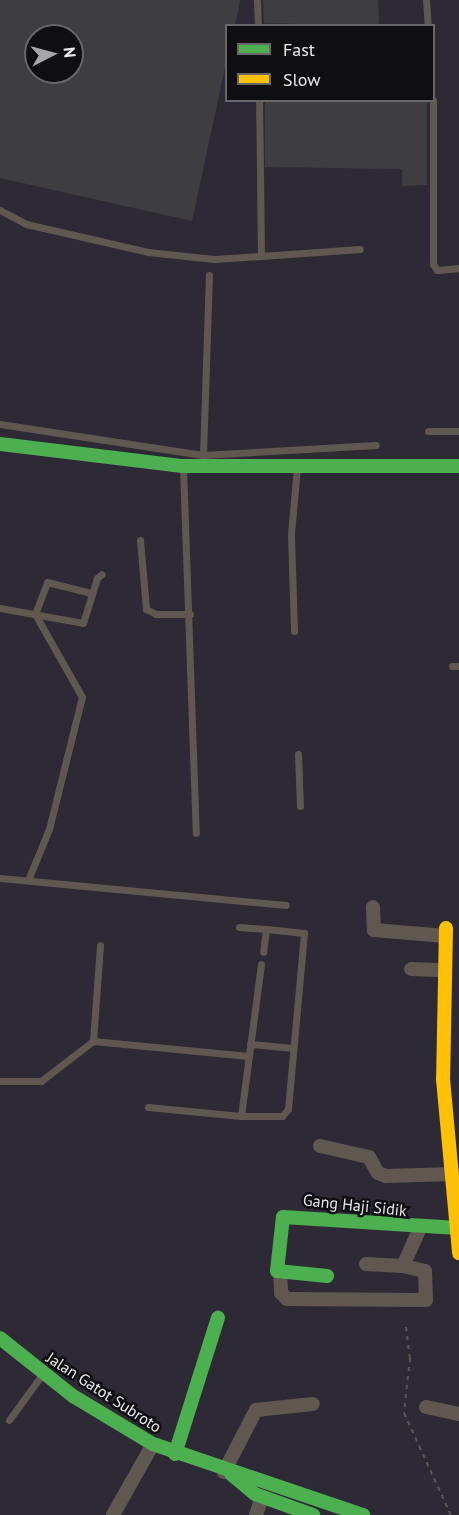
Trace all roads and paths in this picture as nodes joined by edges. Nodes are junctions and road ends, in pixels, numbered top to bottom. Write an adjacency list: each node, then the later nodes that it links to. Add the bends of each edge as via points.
1 (257, 0): 3 (lane)
2 (426, 0): 4 (lane)
3 (258, 24)
4 (428, 24)
5 (259, 102): 9 (lane)
6 (433, 102): 10 (lane, via 433,264 437,270)
7 (0, 210): 9 (lane, via 26,224 148,252 214,259)
8 (360, 249): 9 (lane)
9 (261, 256)
10 (459, 268)
11 (209, 275): 17 (lane)
12 (0, 424): 17 (lane)
13 (428, 431): 14 (lane)
14 (459, 431)
15 (0, 444): 19 (main road)
16 (375, 445): 17 (lane)
17 (203, 455)
18 (297, 464): 19 (main road); 20 (main road); 27 (lane, via 291,534)
19 (183, 466): 26 (lane)
20 (459, 466)
21 (140, 540): 26 (lane, via 146,609 156,614)
22 (102, 574): 23 (lane)
23 (91, 593): 25 (lane, via 47,582); 25 (lane, via 85,623)
24 (0, 608): 25 (lane)
25 (35, 614): 32 (lane, via 82,697 49,829)
26 (190, 614): 30 (lane)
27 (294, 631)
28 (298, 754): 29 (lane)
29 (300, 806)
30 (196, 833)
31 (0, 878): 32 (lane)
32 (28, 880): 33 (lane)
33 (286, 906)
34 (373, 907): 37 (street, via 374,930)
35 (239, 927): 36 (lane)
36 (266, 929): 39 (lane); 47 (lane, via 304,933)
37 (446, 932): 42 (main road)
38 (100, 945): 45 (lane)
39 (263, 952)
40 (261, 964): 46 (lane)
41 (411, 969): 42 (street)
42 (444, 970): 43 (main road)
43 (444, 994): 44 (street); 50 (main road)
44 (459, 995)
45 (93, 1041): 48 (lane); 49 (lane, via 41,1081)
46 (250, 1044): 47 (lane); 48 (lane)
47 (293, 1048): 52 (lane, via 288,1112 282,1116)
48 (248, 1056): 52 (lane)
49 (0, 1081)
50 (452, 1104): 54 (main road)
51 (147, 1107): 52 (lane)
52 (241, 1116)
53 (320, 1146): 54 (street, via 369,1157 378,1173 386,1176)
54 (454, 1174): 56 (main road)
55 (420, 1228): 56 (main road, Gang Haji Sidik); 59 (street); 60 (main road, Gang Haji Sidik, via 284,1216 275,1266)
56 (458, 1228): 57 (main road)
57 (459, 1253)
58 (366, 1264): 59 (street)
59 (403, 1266): 60 (street, via 425,1271 426,1300 287,1299 281,1293)
60 (280, 1271): 61 (main road)
61 (327, 1276)
62 (218, 1318): 71 (main road)
63 (406, 1327): 78 (path, via 410,1358 404,1413)
64 (0, 1338): 65 (main road, Jalan Gatot Subroto)
65 (43, 1374): 69 (lane); 70 (main road, Jalan Gatot Subroto)
66 (313, 1404): 72 (street, via 256,1410)
67 (426, 1407): 68 (street)
68 (459, 1414)
69 (9, 1420)
70 (153, 1444): 71 (main road, Jalan Gatot Subroto); 74 (street)
71 (175, 1454): 72 (main road, Jalan Gatot Subroto)
72 (227, 1473): 73 (main road, Jalan Gatot Subroto); 77 (main road, Jalan Gatot Subroto, via 261,1478)
73 (262, 1497): 75 (street); 76 (main road, Jalan Gatot Subroto)
74 (113, 1515)
75 (256, 1515)
76 (313, 1515)
77 (363, 1515)
78 (451, 1515)

